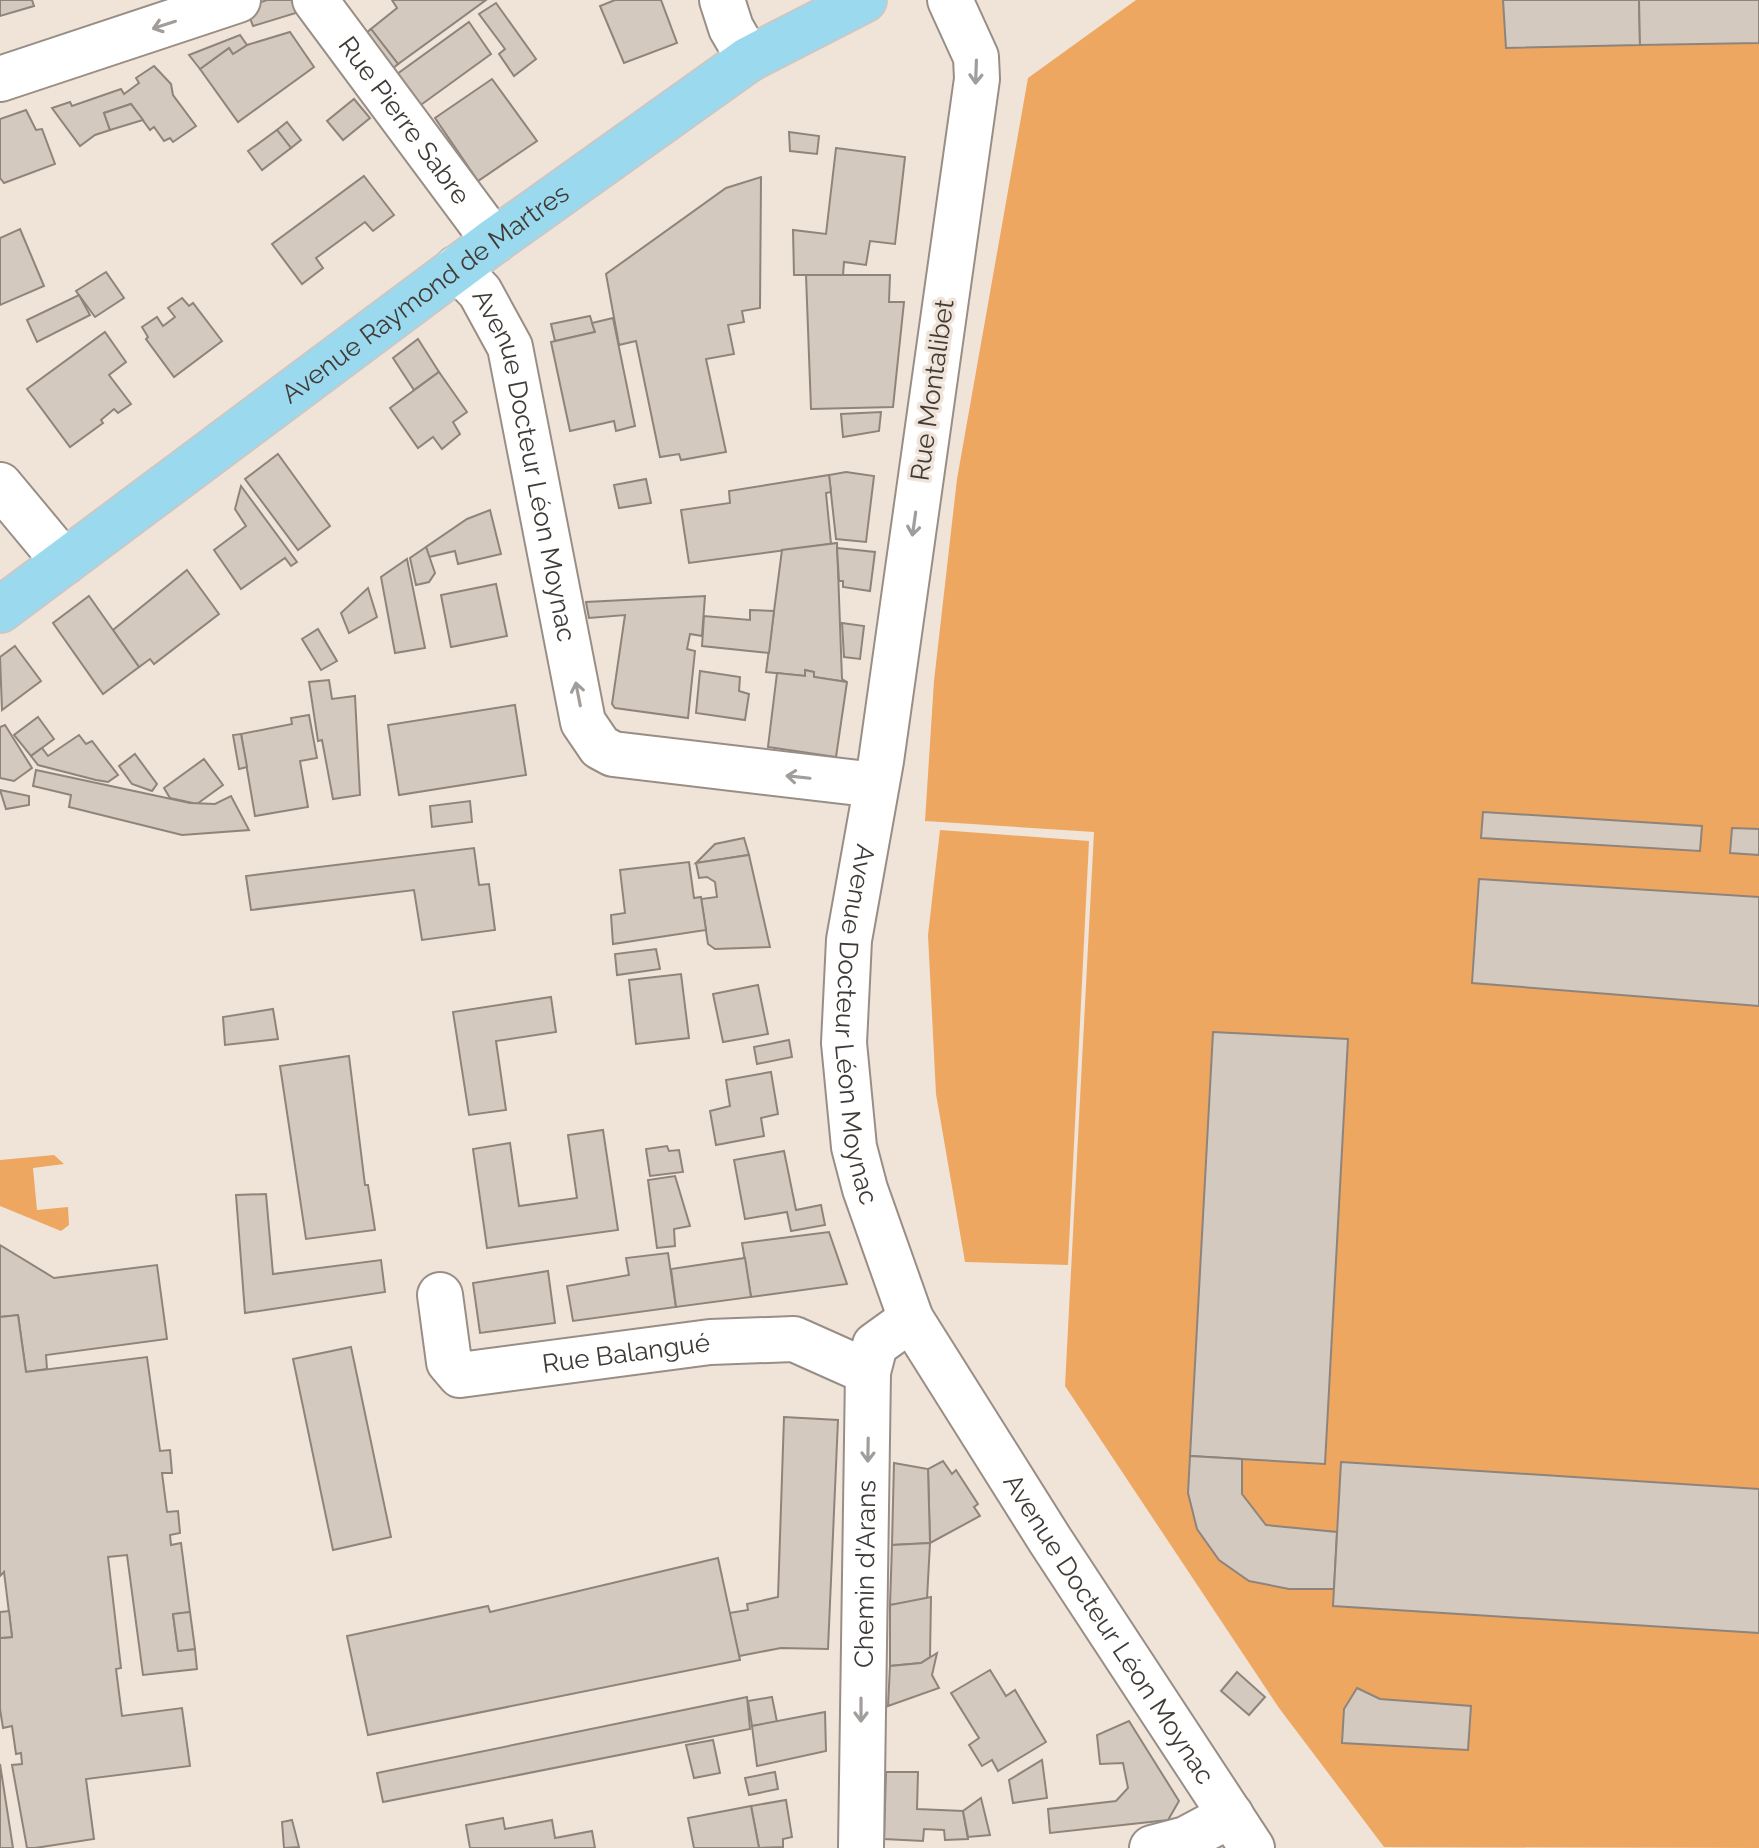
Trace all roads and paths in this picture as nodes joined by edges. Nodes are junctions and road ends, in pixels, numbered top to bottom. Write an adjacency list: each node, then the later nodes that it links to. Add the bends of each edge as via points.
1 (238, 0): 7 (street, one-way to 7)
2 (315, 0): 8 (street, Rue Pierre Sabre)
3 (722, 0): 6 (street)
4 (864, 0): 6 (main road, Avenue Raymond de Martres)
5 (950, 0): 14 (street, Rue Montalibet, one-way to 14, via 976,57 977,79)
6 (749, 59): 8 (main road, Avenue Raymond de Martres)
7 (0, 79)
8 (494, 241): 9 (main road, Avenue Raymond de Martres)
9 (457, 268): 12 (main road, Avenue Raymond de Martres); 14 (street, Avenue Docteur Léon Moynac, one-way to 9, via 613,754 600,747 583,722 510,347 480,292)
10 (0, 485): 12 (street)
11 (0, 531): 12 (street)
12 (64, 562): 13 (main road, Avenue Raymond de Martres)
13 (0, 610)
14 (876, 785): 16 (street, Avenue Docteur Léon Moynac, via 849,940 844,1043 854,1147)
15 (440, 1295): 17 (street, Rue Balangué, via 449,1362 460,1375 710,1342 794,1339)
16 (911, 1319): 17 (street, Chemin d'Arans, via 875,1345); 18 (street, Avenue Docteur Léon Moynac)
17 (868, 1372): 19 (street, Chemin d'Arans, one-way to 19)
18 (1242, 1831): 20 (street)
19 (861, 1848)
20 (1152, 1848)

